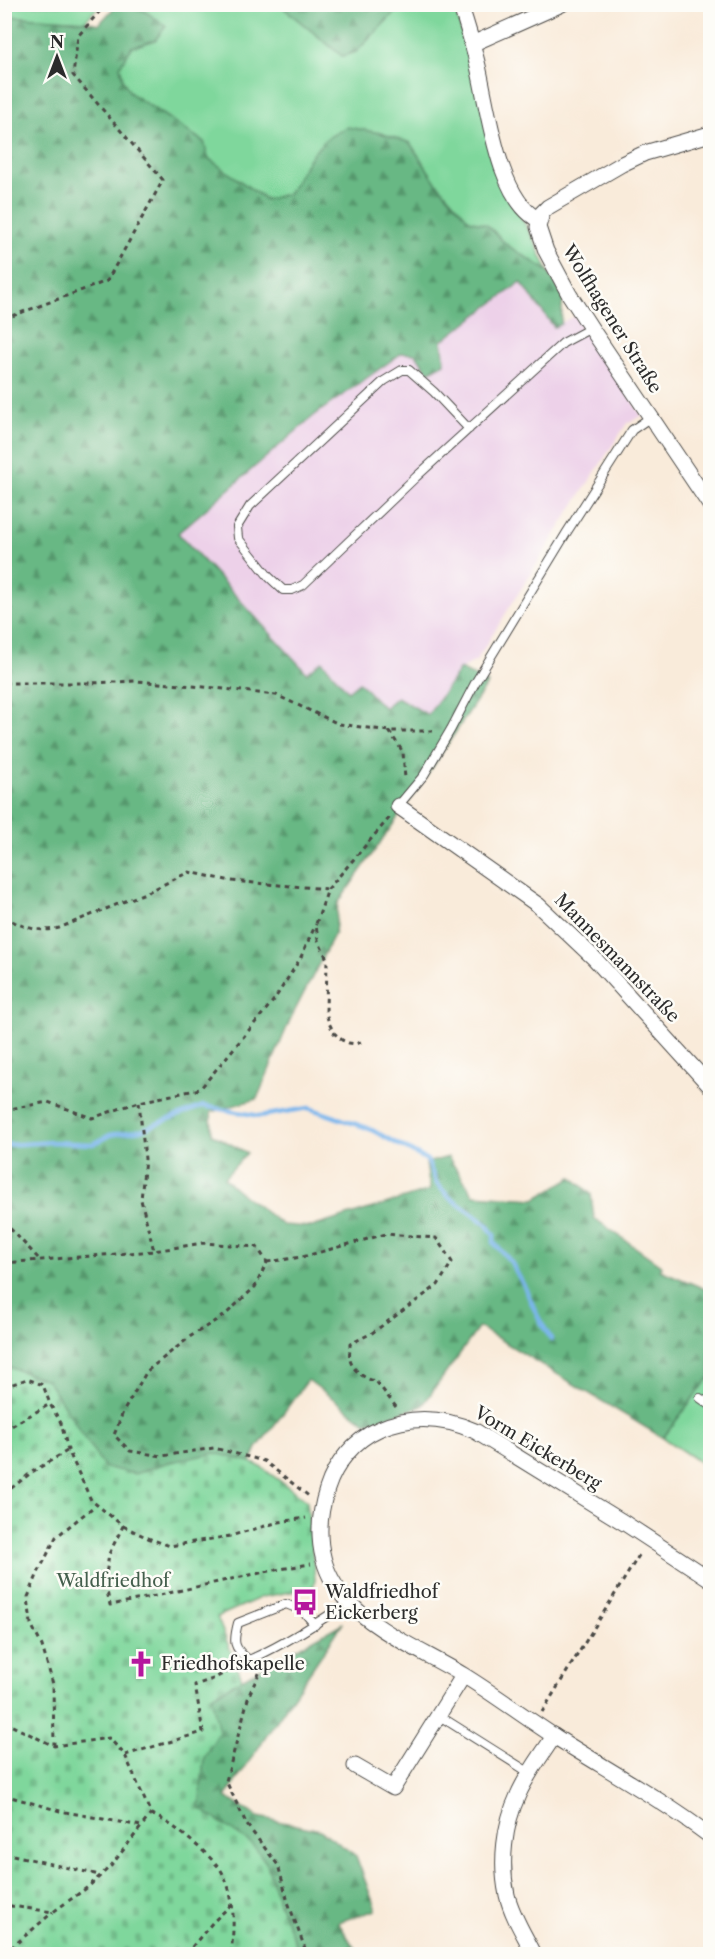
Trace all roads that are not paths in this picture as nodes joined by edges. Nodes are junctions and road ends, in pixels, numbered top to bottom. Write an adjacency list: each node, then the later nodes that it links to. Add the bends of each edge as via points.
1 (460, 4): 3 (street)
2 (562, 4): 3 (street)
3 (472, 44): 5 (street, via 502,167 522,208)
4 (711, 134): 5 (street, via 633,158 548,207)
5 (539, 220): 6 (street, Wolfhagener Straße, via 546,251)
6 (591, 328): 7 (street, Wolfhagener Straße); 8 (lane, via 563,343)
7 (651, 417): 9 (street, Wolfhagener Straße); 10 (lane, via 632,430 474,683 424,775)
8 (469, 429): 8 (lane, via 303,585 283,590 238,538 237,527 249,506 395,374 410,370)
9 (711, 505)
10 (402, 800): 11 (street, Mannesmannstraße, via 538,905 594,958)
11 (711, 1086)
12 (700, 1398): 13 (lane)
13 (711, 1405)
14 (711, 1579): 15 (street, Vorm Eickerberg, via 475,1431 440,1420 405,1420 374,1431 357,1443 330,1481 321,1509 319,1536 323,1562)
15 (349, 1602): 16 (lane); 17 (street, Vorm Eickerberg, via 402,1641)
16 (315, 1625): 16 (lane, via 303,1611 286,1604 238,1623 234,1640 239,1653 249,1660)
17 (463, 1676): 18 (street); 19 (street, Vorm Eickerberg)
18 (438, 1715): 20 (street, via 393,1788); 21 (lane)
19 (554, 1736): 21 (street); 22 (street, Vorm Eickerberg)
20 (355, 1766)
21 (530, 1773): 23 (street, via 509,1818 505,1871 508,1896)
22 (711, 1836)
23 (534, 1954)

